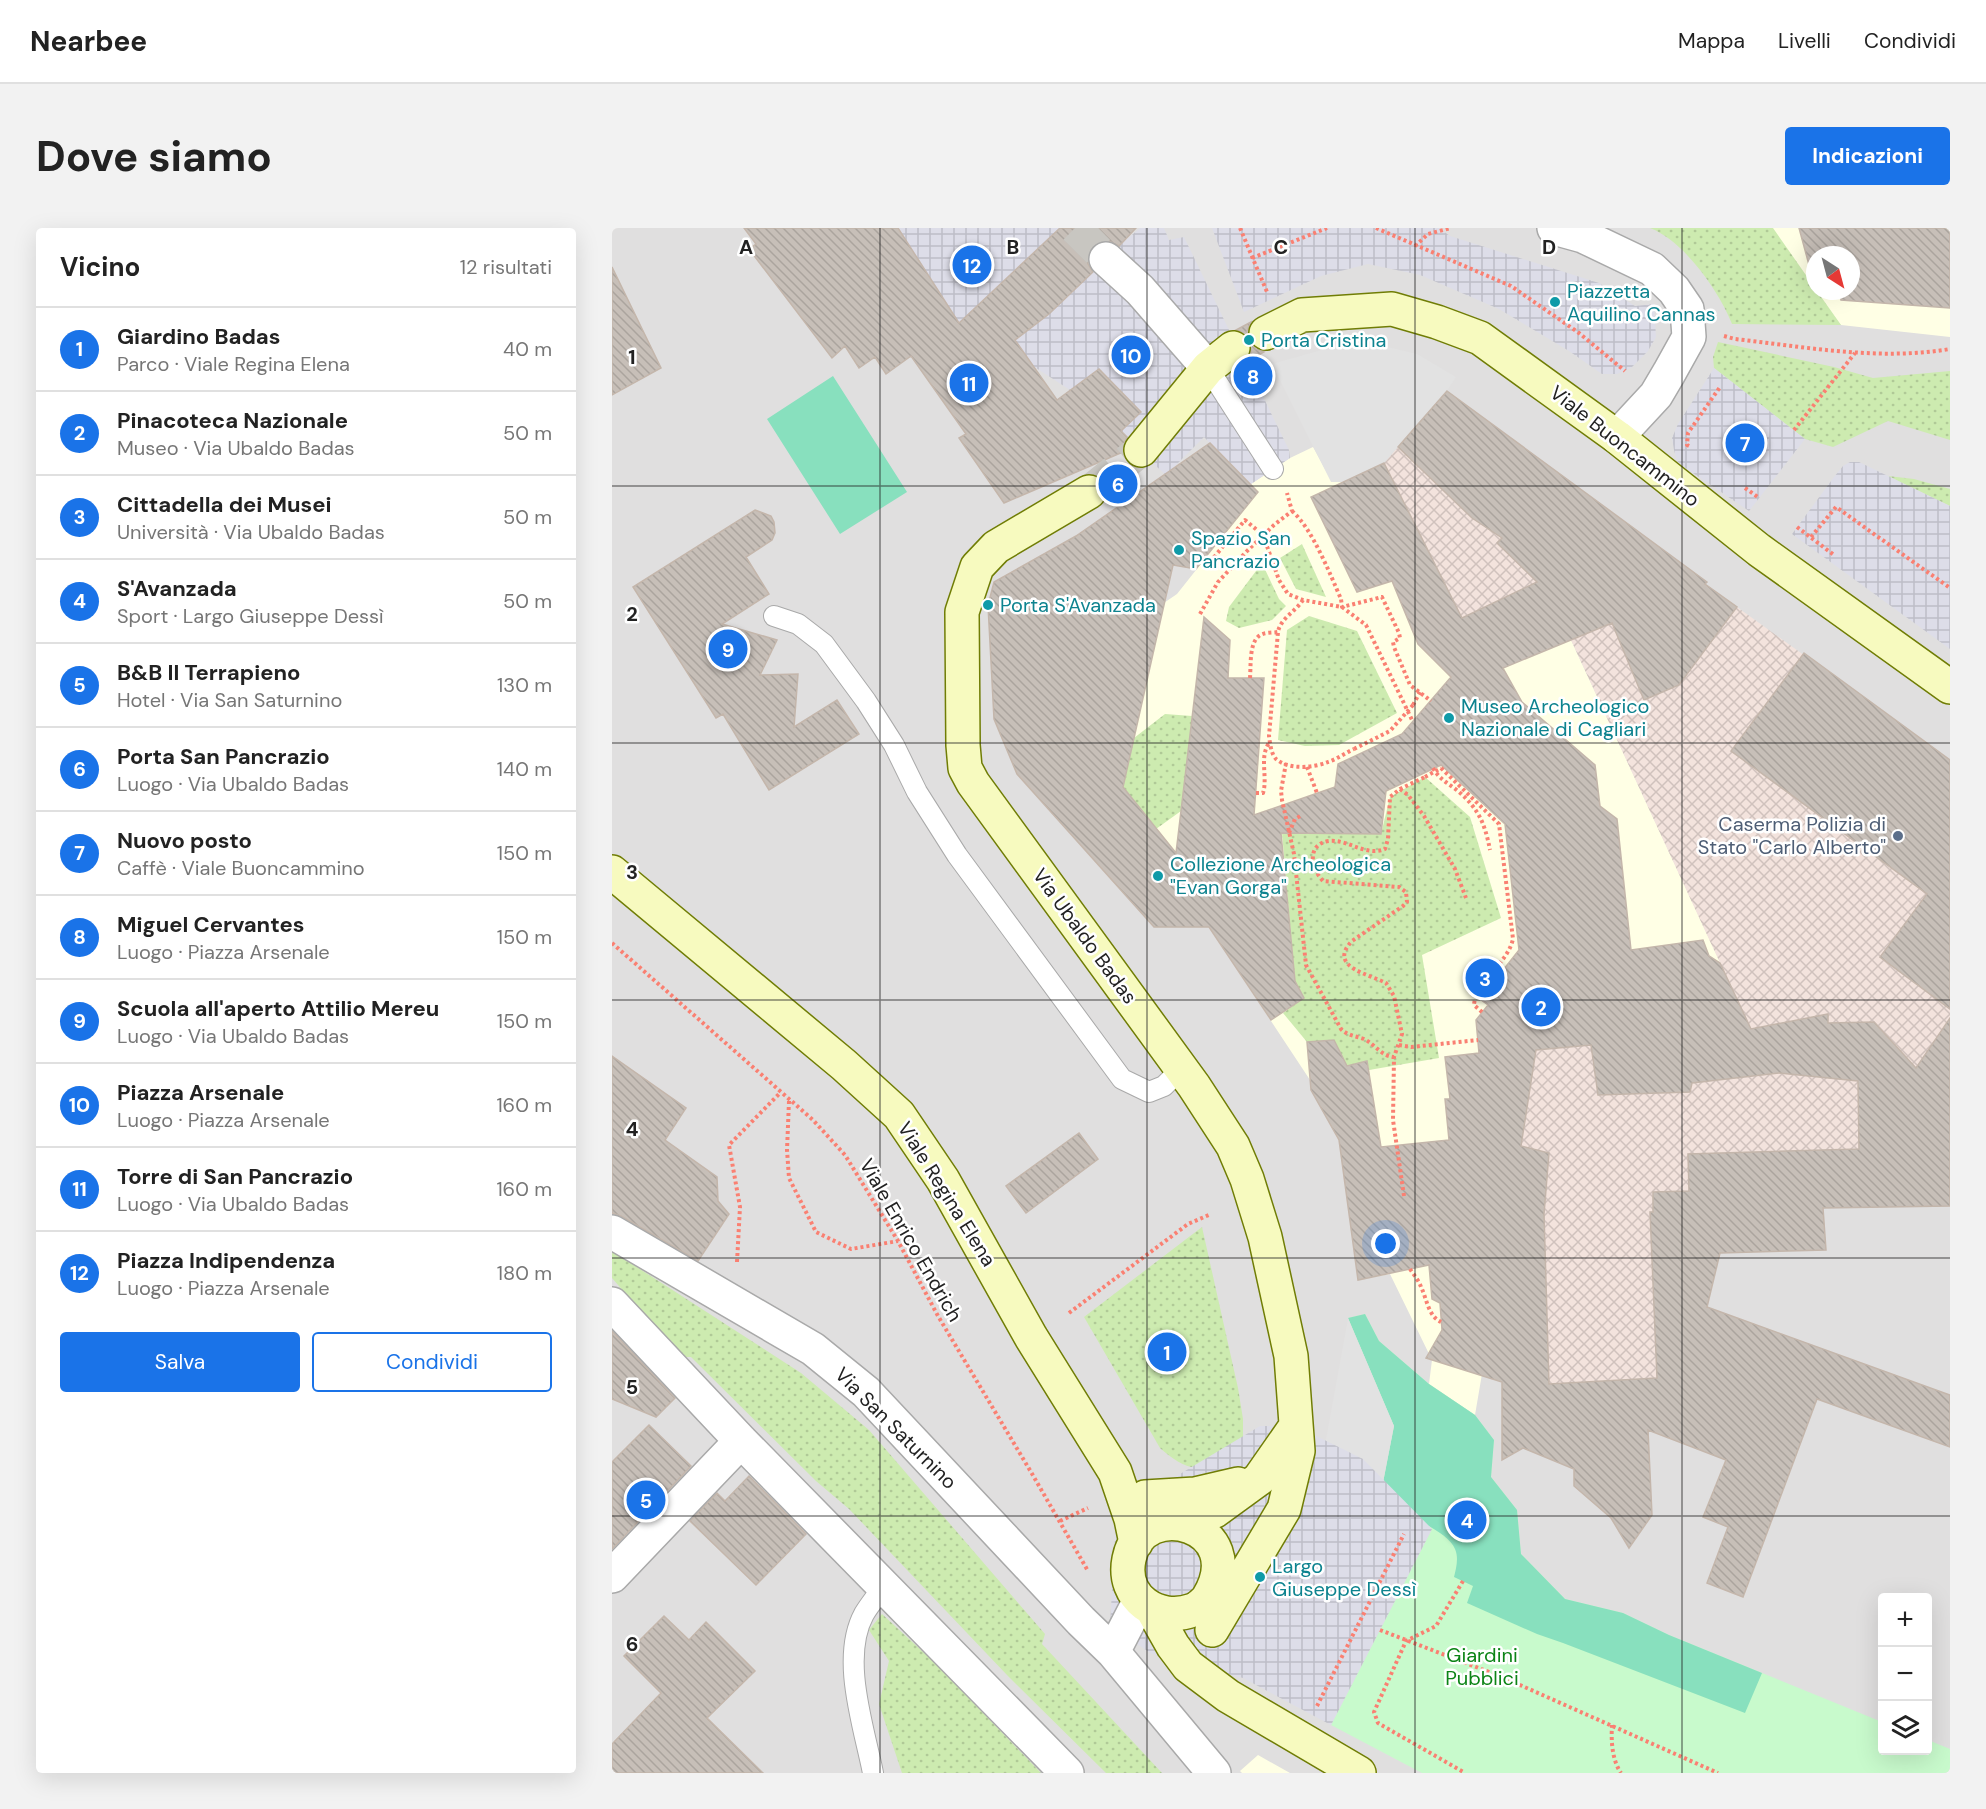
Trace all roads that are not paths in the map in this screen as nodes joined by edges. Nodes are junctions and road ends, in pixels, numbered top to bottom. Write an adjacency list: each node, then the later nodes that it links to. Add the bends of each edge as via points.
1 (1554, 228): 6 (street, via 1584,236 1652,269 1687,309 1689,337 1669,374 1656,395)
2 (1106, 259): 5 (street, via 1140,290)
3 (1274, 329): 6 (street, Viale Buoncammino, via 1302,315 1392,309 1437,322 1480,338)
4 (1233, 348): 5 (street)
5 (1208, 368): 7 (street); 8 (lane)
6 (1617, 436): 11 (street, Viale Buoncammino, via 1759,550)
7 (1141, 450)
8 (1273, 469)
9 (1089, 492): 13 (street, Via Ubaldo Badas, via 996,547 977,567 963,612 964,768)
10 (774, 616): 13 (lane, via 798,624 824,644 872,710 957,855 1122,1079 1149,1092 1164,1086)
11 (1950, 687)
12 (612, 872): 18 (street, Viale Regina Elena, via 899,1115 944,1180 1031,1337)
13 (1181, 1069): 16 (street, Via Ubaldo Badas, via 1233,1146 1247,1179 1265,1237 1291,1356)
14 (612, 1232): 29 (street, Via San Saturnino, via 813,1349 866,1392)
15 (612, 1304): 17 (street)
16 (1296, 1426): 19 (street); 23 (street, Via Ubaldo Badas, via 1298,1451 1284,1509)
17 (741, 1441): 24 (street); 25 (street)
18 (1115, 1472): 20 (street, Viale Regina Elena); 22 (street, Viale Regina Elena)
19 (1259, 1479): 20 (street, via 1195,1494); 21 (street, via 1215,1511)
20 (1145, 1497): 21 (street, Viale Regina Elena)
21 (1184, 1525): 22 (street, via 1160,1525); 26 (street, via 1202,1533 1218,1557 1220,1572)
22 (1136, 1543): 27 (street, via 1129,1557 1128,1572 1132,1587)
23 (1246, 1574): 26 (street); 28 (street, Via Ubaldo Badas)
24 (612, 1576)
25 (883, 1587): 31 (lane, via 864,1615 854,1645 854,1680); 32 (street)
26 (1208, 1598): 27 (street, via 1197,1609 1182,1614 1167,1614); 28 (street)
27 (1146, 1605): 29 (street); 30 (street, via 1188,1666)
28 (1212, 1630): 30 (street, via 1216,1661)
29 (1113, 1652): 33 (street, Via San Saturnino)
30 (1228, 1696): 34 (street)
31 (873, 1773)
32 (1067, 1773)
33 (1214, 1773)
34 (1359, 1773)

